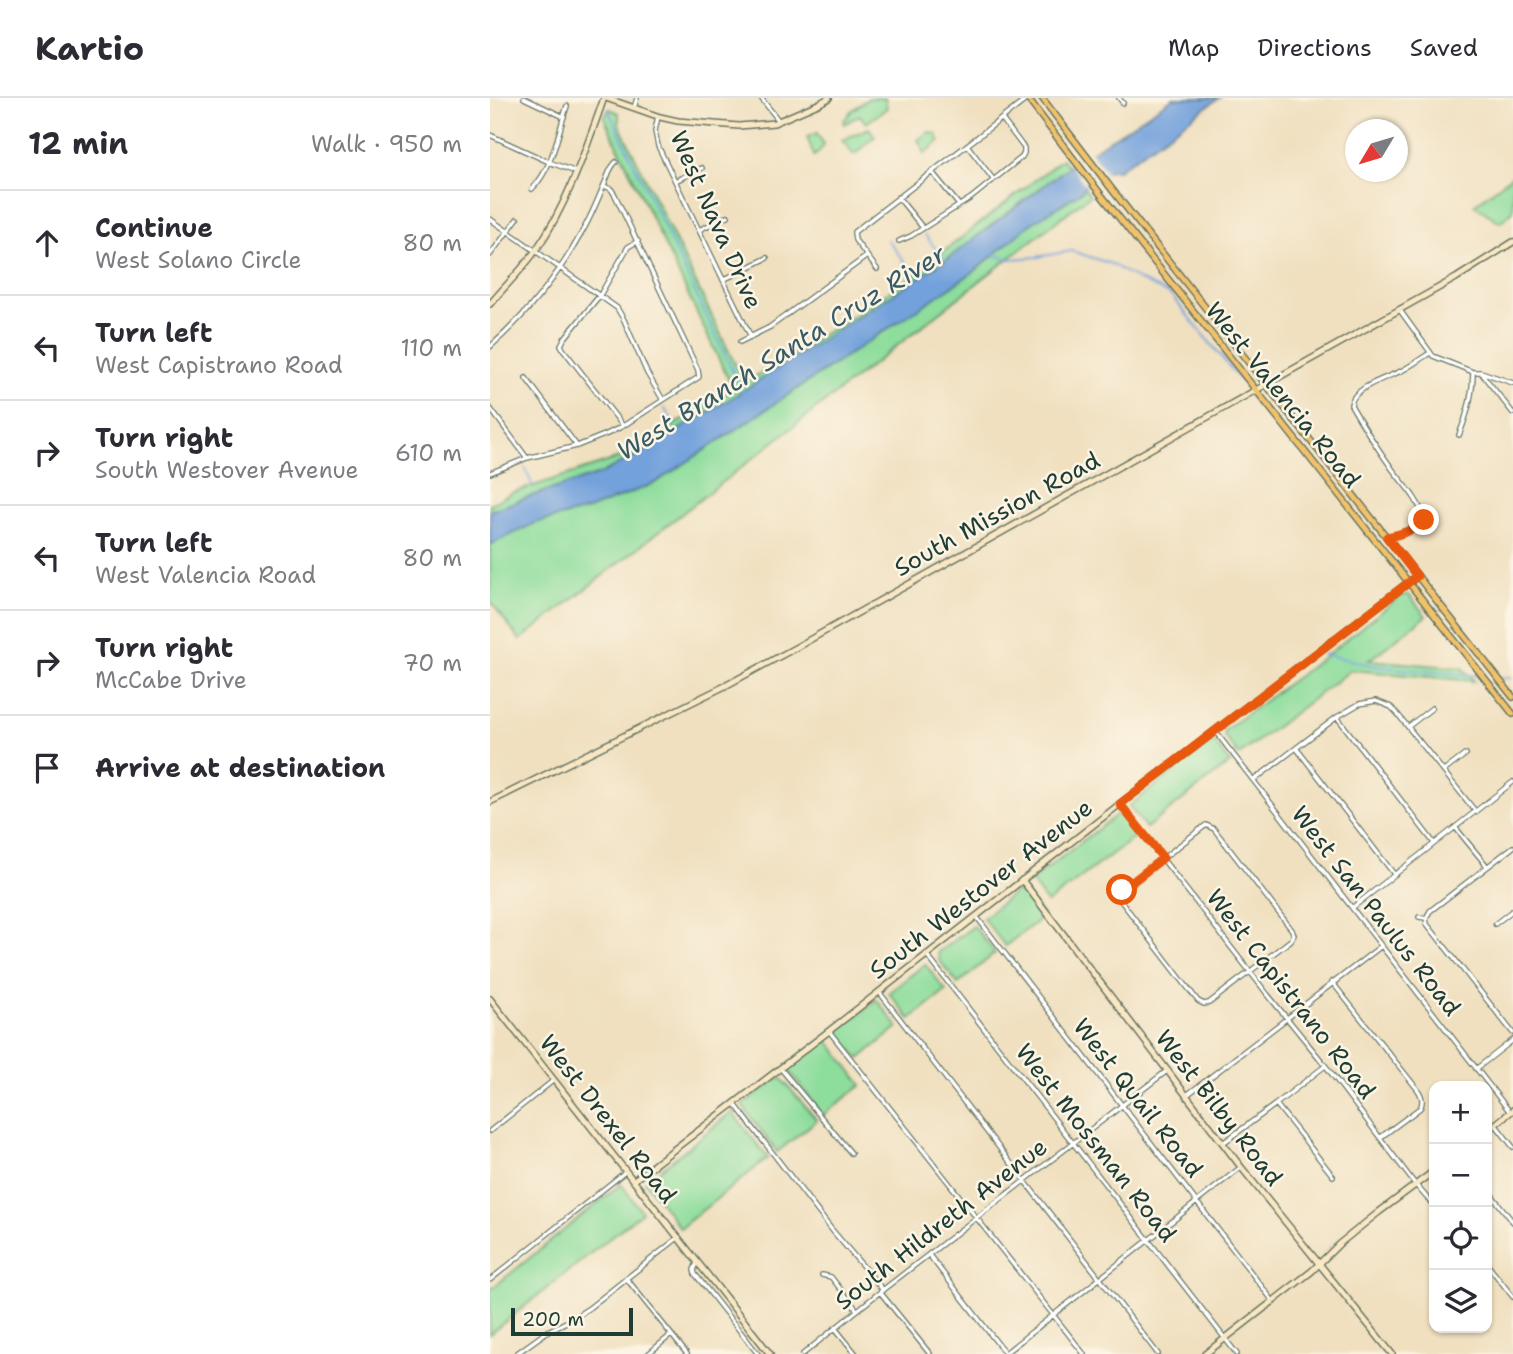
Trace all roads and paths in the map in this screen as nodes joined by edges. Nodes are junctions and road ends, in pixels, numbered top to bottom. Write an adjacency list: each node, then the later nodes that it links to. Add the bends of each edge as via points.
1 (524, 98): 13 (street)
2 (605, 98): 11 (street); 21 (street)
3 (638, 98): 11 (street)
4 (761, 98): 15 (street)
5 (829, 98): 15 (street)
6 (1027, 98): 14 (street); 57 (main road, West Valencia Road)
7 (1042, 98): 56 (main road, West Valencia Road)
8 (1119, 98): 9 (street)
9 (1124, 103)
10 (567, 106): 13 (street)
11 (634, 108): 12 (street)
12 (658, 116): 15 (street, via 739,126); 24 (street, West Nava Drive, via 656,138)
13 (564, 117): 18 (street)
14 (1002, 119): 17 (street); 23 (street, via 1026,153)
15 (779, 121)
16 (490, 135): 18 (street)
17 (967, 145): 22 (street); 23 (street)
18 (549, 162): 21 (street); 26 (street)
19 (616, 162): 25 (street)
20 (702, 168): 24 (street)
21 (576, 172): 38 (street)
22 (932, 172): 27 (street); 28 (street)
23 (993, 179): 28 (street)
24 (675, 181): 33 (street, West Nava Drive)
25 (604, 186): 36 (street, via 613,192); 42 (street)
26 (532, 189)
27 (898, 197): 32 (street); 40 (street, via 855,231 853,236)
28 (959, 205): 32 (street)
29 (728, 216): 33 (street)
30 (490, 219): 34 (street)
31 (517, 219): 34 (street)
32 (923, 229): 35 (street)
33 (699, 230): 44 (street, West Nava Drive)
34 (508, 231): 38 (street); 39 (street)
35 (899, 241)
36 (638, 242): 45 (street, via 628,247); 58 (street, via 699,376)
37 (1513, 242): 47 (street, South Mission Road)
38 (535, 252): 42 (street); 46 (street)
39 (490, 255)
40 (867, 256): 43 (street); 48 (street)
41 (767, 258): 44 (street)
42 (559, 268): 45 (street); 50 (street, via 540,295)
43 (877, 269)
44 (723, 280): 48 (street, West Nava Drive)
45 (600, 295): 58 (street, via 617,308); 61 (street, via 560,345)
46 (490, 303)
47 (1399, 309): 51 (street); 56 (street, South Mission Road)
48 (751, 337): 49 (street)
49 (740, 342)
50 (490, 346)
51 (1430, 353): 52 (street); 66 (street, via 1378,380 1352,400 1379,451 1422,511 1424,520 1416,528)
52 (1473, 372): 53 (street); 62 (street)
53 (1481, 372): 55 (street); 60 (street)
54 (526, 378): 63 (street)
55 (1513, 383)
56 (1266, 384): 57 (street, South Mission Road); 66 (main road, West Valencia Road)
57 (1256, 389): 68 (main road, West Valencia Road); 80 (street, South Mission Road, via 725,686)
58 (663, 400): 61 (street)
59 (490, 408): 64 (street)
60 (1513, 413)
61 (623, 426): 63 (street)
62 (1459, 435)
63 (577, 446): 64 (street)
64 (527, 458): 65 (street)
65 (490, 473)
66 (1387, 537): 67 (main road, West Valencia Road)
67 (1417, 576): 68 (street, South Westover Avenue); 69 (main road, West Valencia Road)
68 (1409, 582): 71 (main road, West Valencia Road); 74 (street, South Westover Avenue)
69 (1513, 698)
70 (1432, 708): 73 (street)
71 (1513, 714)
72 (1337, 716): 73 (street, via 1376,701 1391,707); 75 (street); 84 (street)
73 (1409, 726): 77 (street)
74 (1215, 731): 78 (street, West San Paulus Road); 81 (street, South Westover Avenue)
75 (1297, 749): 78 (street); 88 (street)
76 (1466, 754): 77 (street)
77 (1444, 771): 82 (street)
78 (1254, 780): 92 (street, West San Paulus Road)
79 (1513, 782): 82 (street)
80 (490, 802)
81 (1120, 804): 86 (street, West Capistrano Road); 89 (street, South Westover Avenue)
82 (1476, 812): 83 (street)
83 (1455, 827): 84 (street); 87 (street)
84 (1434, 843): 88 (street)
85 (1513, 847): 87 (street)
86 (1163, 858): 91 (street); 98 (street, via 1208,823); 102 (street, West Capistrano Road)
87 (1487, 867): 96 (street)
88 (1394, 875): 92 (street)
89 (1023, 880): 94 (street, South Westover Avenue); 115 (street, West Bilby Road)
90 (1114, 894): 91 (street)
91 (1121, 895): 106 (street, via 1121,901 1198,1001)
92 (1352, 908): 100 (street, West San Paulus Road)
93 (1513, 910): 97 (street)
94 (975, 916): 101 (street, South Westover Avenue); 120 (street, West Quail Road)
95 (1419, 917): 96 (street)
96 (1426, 918): 110 (street)
97 (1495, 924)
98 (1294, 935): 99 (street); 102 (street)
99 (1300, 936)
100 (1380, 946): 103 (street); 114 (street, West San Paulus Road)
101 (926, 954): 104 (street, South Westover Avenue); 127 (street, West Mossman Road)
102 (1250, 971): 106 (street); 108 (street, West Capistrano Road)
103 (1332, 982): 108 (street); 125 (street, via 1418,1090 1422,1102)
104 (878, 991): 109 (street, South Westover Avenue); 135 (street)
105 (490, 999): 116 (street, West Drexel Road)
106 (1205, 1004): 107 (street)
107 (1203, 1010)
108 (1287, 1018): 112 (street, West Capistrano Road); 117 (street)
109 (829, 1031): 113 (street, South Westover Avenue); 140 (street)
110 (1513, 1033)
111 (1513, 1041): 114 (street)
112 (1325, 1065): 119 (street); 125 (street, West Capistrano Road)
113 (780, 1067): 118 (street, South Westover Avenue); 129 (street)
114 (1476, 1069): 121 (street, West San Paulus Road)
115 (1168, 1070): 117 (street, West Bilby Road); 120 (street, South Hildreth Avenue)
116 (554, 1080): 124 (street); 131 (street, West Drexel Road)
117 (1187, 1095): 126 (street, West Bilby Road)
118 (734, 1103): 134 (street, South Westover Avenue); 152 (street)
119 (1276, 1104): 126 (street); 133 (street)
120 (1122, 1106): 127 (street, South Hildreth Avenue); 139 (street, West Quail Road)
121 (1512, 1111): 122 (street)
122 (1495, 1124): 123 (street); 128 (street)
123 (1492, 1127)
124 (490, 1131)
125 (1381, 1138): 136 (street, West Capistrano Road)
126 (1223, 1143): 130 (street, West Bilby Road)
127 (1074, 1144): 135 (street, South Hildreth Avenue); 143 (street, West Mossman Road)
128 (1513, 1147)
129 (851, 1153)
130 (1241, 1167): 139 (street); 146 (street, West Bilby Road)
131 (627, 1171): 134 (street, West Drexel Road); 151 (street)
132 (1429, 1174): 136 (street)
133 (1333, 1176)
134 (634, 1180): 142 (street, West Drexel Road)
135 (1024, 1182): 140 (street, South Hildreth Avenue); 150 (street)
136 (1415, 1184): 138 (street, West Capistrano Road); 146 (street)
137 (1492, 1195): 141 (street)
138 (1429, 1200)
139 (1197, 1203): 143 (street); 154 (street, West Quail Road)
140 (977, 1217): 144 (street, South Hildreth Avenue); 156 (street)
141 (1513, 1222)
142 (679, 1237): 145 (street, West Drexel Road); 149 (street)
143 (1149, 1240): 150 (street); 159 (street, West Mossman Road)
144 (929, 1255): 152 (street, South Hildreth Avenue); 168 (street)
145 (698, 1262): 163 (street, West Drexel Road, via 695,1274); 164 (street, West Drexel Road)
146 (1320, 1263): 154 (street); 173 (street, West Bilby Road)
147 (1492, 1270): 153 (street)
148 (822, 1275): 155 (street, via 831,1277)
149 (626, 1278): 158 (street); 160 (street, via 589,1308)
150 (1100, 1279): 156 (street); 170 (street)
151 (490, 1280)
152 (882, 1291): 155 (street, South Hildreth Avenue); 167 (street)
153 (1513, 1297)
154 (1273, 1301): 159 (street)
155 (857, 1310): 157 (street, South Hildreth Avenue)
156 (1054, 1315): 168 (street); 169 (street)
157 (835, 1328): 165 (street, South Hildreth Avenue); 166 (street)
158 (672, 1335): 161 (street); 162 (street)
159 (1225, 1339): 171 (street); 172 (street, West Mossman Road)
160 (516, 1354)
161 (648, 1354)
162 (687, 1354)
163 (758, 1354)
164 (771, 1354)
165 (803, 1354)
166 (856, 1354)
167 (930, 1354)
168 (1005, 1354)
169 (1084, 1354)
170 (1158, 1354)
171 (1205, 1354)
172 (1237, 1354)
173 (1392, 1354)

